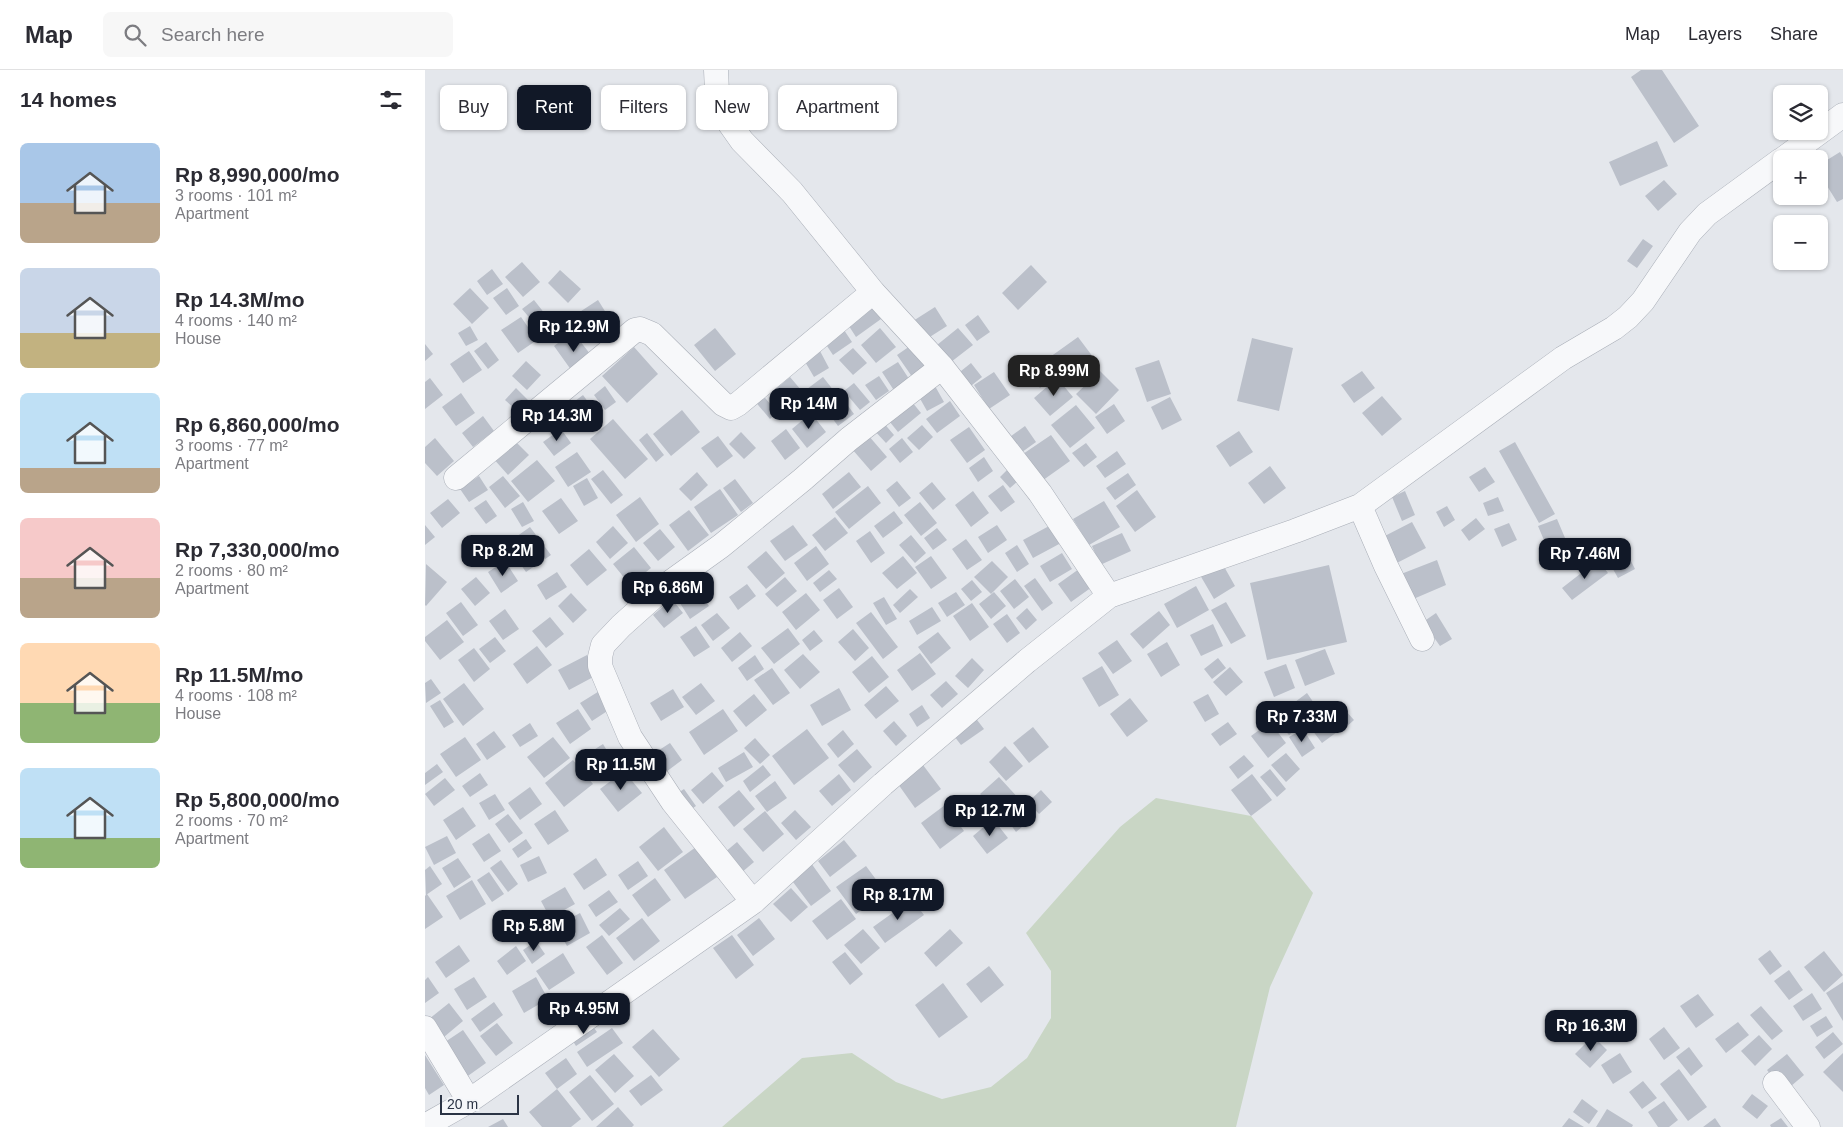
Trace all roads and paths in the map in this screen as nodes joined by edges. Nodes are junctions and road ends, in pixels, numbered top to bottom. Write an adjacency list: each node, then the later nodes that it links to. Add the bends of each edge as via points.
1 (716, 70): 5 (street, via 723,114 742,141 792,192)
2 (1843, 115): 3 (street)
3 (1794, 150)
4 (1773, 166): 8 (street, via 1707,214 1629,317 1563,358)
5 (873, 292): 6 (street); 7 (street, via 731,408 723,404 652,334 635,330)
6 (942, 367): 9 (street, via 1040,493); 11 (street, via 849,439 721,546 668,584 603,646 600,666 630,737 673,802)
7 (456, 478)
8 (1359, 506): 9 (street); 10 (street)
9 (1109, 596): 11 (street, via 913,758)
10 (1423, 640)
11 (753, 902): 14 (street)
12 (425, 1028): 14 (street)
13 (1775, 1084): 16 (street)
14 (469, 1101): 15 (street)
15 (425, 1126)
16 (1808, 1127)

